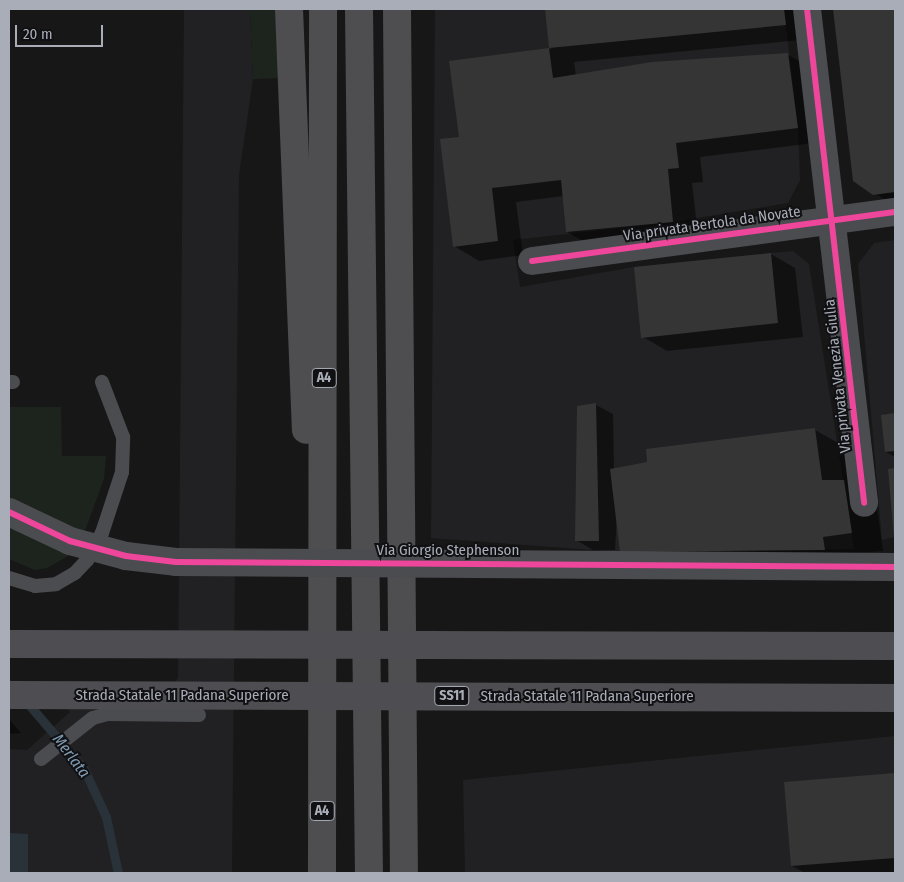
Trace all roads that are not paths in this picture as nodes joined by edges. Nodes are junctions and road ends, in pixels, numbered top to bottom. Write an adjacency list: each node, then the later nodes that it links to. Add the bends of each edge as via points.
1 (289, 9): 19 (highway)
2 (324, 9): 19 (highway, A4)
3 (359, 9): 22 (highway)
4 (397, 9): 23 (highway)
5 (807, 9): 7 (street, Via privata Venezia Giulia)
6 (895, 212): 7 (street, Via privata Bertola da Novate)
7 (834, 219): 8 (street, Via privata Bertola da Novate); 10 (street, Via privata Venezia Giulia)
8 (532, 261)
9 (102, 382): 13 (lane, via 123,437 122,472 102,533 88,559 75,573 56,584 35,586)
10 (864, 503)
11 (9, 512): 12 (street, Via Giorgio Stephenson, bridge, via 70,541 126,556 176,562)
12 (895, 567)
13 (9, 578)
14 (9, 644): 15 (highway, bridge)
15 (895, 646)
16 (9, 695): 17 (highway, Strada Statale 11 Padana Superiore / SS11, bridge)
17 (895, 698)
18 (199, 716): 20 (lane, via 108,714 82,724)
19 (322, 748): 21 (highway, A4)
20 (41, 759)
21 (322, 873)
22 (369, 873)
23 (404, 873)

